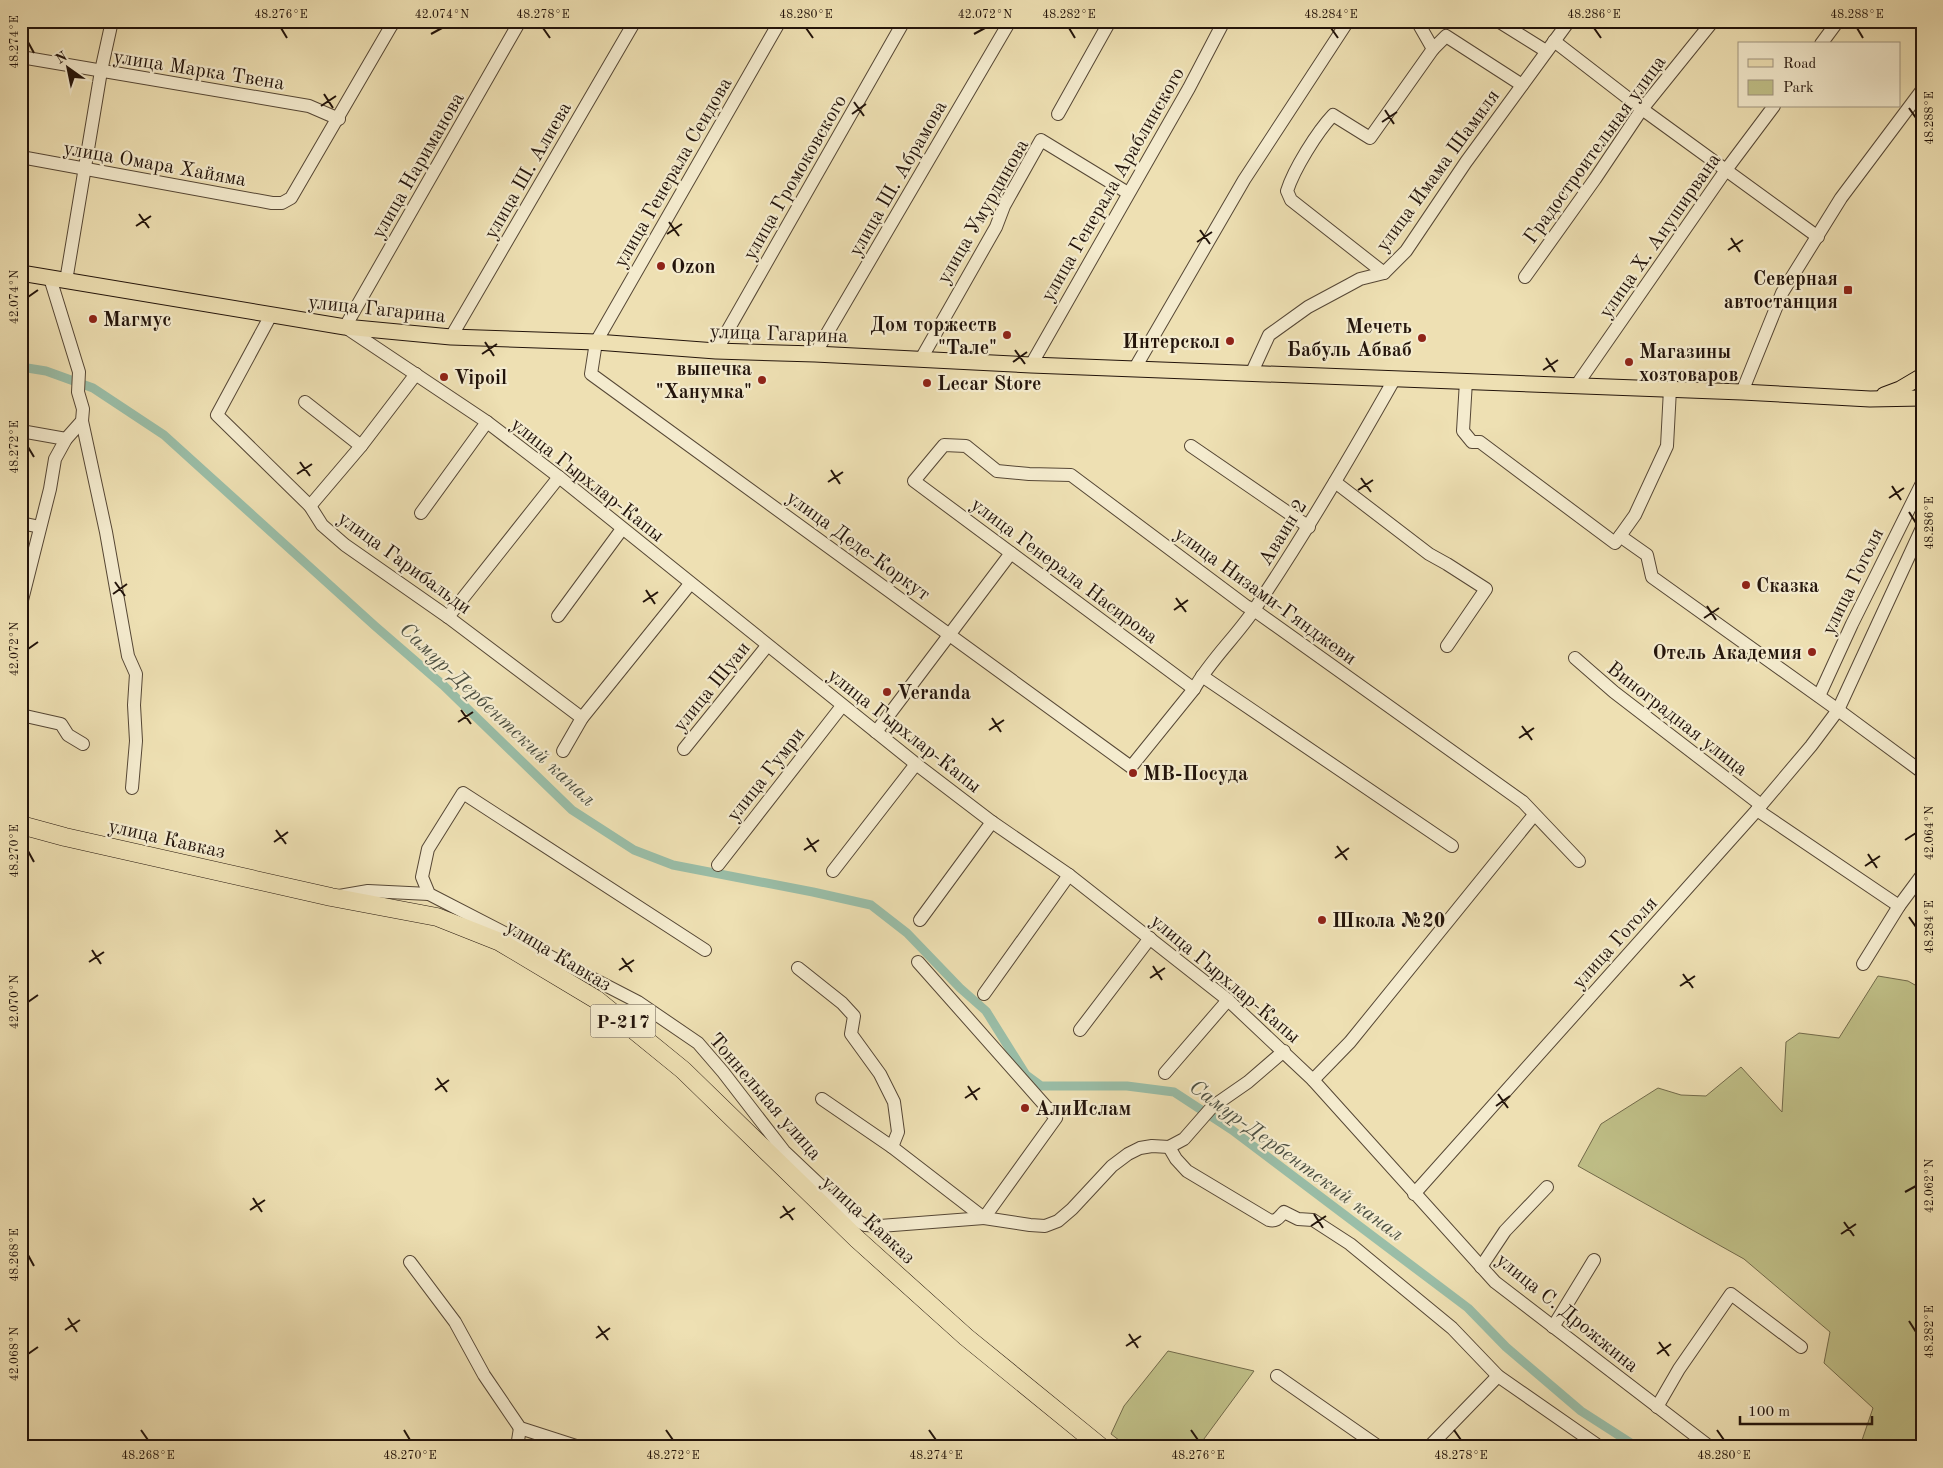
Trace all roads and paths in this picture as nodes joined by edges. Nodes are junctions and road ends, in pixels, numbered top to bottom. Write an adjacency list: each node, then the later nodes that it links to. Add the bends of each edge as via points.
1 (112, 21): 22 (street)
2 (378, 21): 16 (street)
3 (520, 21): 40 (street, улица Нариманова)
4 (635, 21): 41 (street, улица Ш. Алиева)
5 (780, 21): 42 (street, улица Генерала Сеидова)
6 (904, 21): 43 (street, улица Громоковского)
7 (1010, 21): 44 (street, улица Ш. Абрамова)
8 (1110, 21): 27 (street)
9 (1224, 21): 32 (street, улица Генерала Араблинского)
10 (1348, 21): 47 (street, via 1244,180)
11 (1417, 21): 19 (street)
12 (1498, 21): 20 (street)
13 (1569, 21): 17 (street, улица Имама Шамиля)
14 (1713, 21): 25 (street, Градостроительная улица)
15 (1838, 21): 18 (street)
16 (393, 23): 28 (street)
17 (1554, 40): 20 (street, улица Имама Шамиля); 25 (street)
18 (1822, 42)
19 (1433, 49): 23 (street, via 1446,36); 34 (street, via 1370,138 1333,115 1306,154 1287,191 1291,200)
20 (1546, 51): 23 (street, улица Имама Шамиля)
21 (21, 57): 22 (street, улица Марка Твена)
22 (101, 71): 28 (street, улица Марка Твена, via 309,106); 30 (street)
23 (1522, 85): 34 (street, улица Имама Шамиля, via 1406,251)
24 (1922, 90): 33 (street, via 1841,198)
25 (1642, 108): 31 (street); 36 (street, Градостроительная улица, via 1595,180)
26 (1772, 108): 31 (street, улица Х. Ануширвана)
27 (1058, 114)
28 (339, 118): 30 (street, улица Омара Хайяма, via 291,198 282,203)
29 (21, 157): 30 (street, улица Омара Хайяма)
30 (84, 168): 38 (street)
31 (1726, 170): 33 (street); 53 (street, улица Х. Ануширвана)
32 (1128, 193): 45 (street, улица Умурдинова, via 1041,140); 46 (street, улица Генерала Араблинского)
33 (1818, 237): 55 (street, via 1782,293)
34 (1384, 272): 48 (street, улица Имама Шамиля, via 1360,279 1285,322 1269,335)
35 (21, 273): 37 (main road, улица Гагарина)
36 (1525, 276)
37 (50, 278): 38 (main road, улица Гагарина); 59 (street, via 79,372)
38 (66, 282): 39 (main road, улица Гагарина)
39 (271, 315): 40 (main road, улица Гагарина); 69 (street, улица Гарибальди, via 217,415)
40 (345, 328): 41 (main road, улица Гагарина); 49 (street, улица Гырхлар-Капы)
41 (451, 337): 42 (main road, улица Гагарина)
42 (596, 342): 43 (main road, улица Гагарина); 83 (street, улица Деде-Коркут, via 591,374)
43 (716, 351): 44 (main road, улица Гагарина)
44 (815, 354): 45 (main road, улица Гагарина)
45 (921, 359): 46 (main road, улица Гагарина)
46 (1031, 365): 47 (main road, улица Гагарина)
47 (1135, 368): 48 (main road, улица Гагарина)
48 (1252, 372): 51 (main road, улица Гагарина)
49 (416, 374): 60 (street, улица Гырхлар-Капы); 63 (street)
50 (1922, 376): 57 (main road, улица Гагарина, via 1900,389)
51 (1395, 378): 52 (main road, улица Гагарина); 67 (street, Аваин 2)
52 (1466, 381): 53 (main road, улица Гагарина); 76 (street, via 1463,431 1472,442 1480,442)
53 (1576, 386): 54 (main road, улица Гагарина)
54 (1670, 389): 55 (main road, улица Гагарина); 76 (street, via 1667,446 1635,514)
55 (1742, 392): 57 (main road, улица Гагарина)
56 (1922, 398): 57 (main road, улица Гагарина)
57 (1870, 400)
58 (305, 402): 63 (street)
59 (82, 421): 62 (street); 101 (street, via 128,656 136,674)
60 (486, 422): 65 (street, улица Гырхлар-Капы); 70 (street)
61 (21, 431): 62 (street)
62 (66, 439): 72 (street, via 55,460)
63 (361, 446): 69 (street)
64 (1192, 446): 73 (street)
65 (558, 477): 75 (street, улица Гырхлар-Капы); 82 (street)
66 (914, 481): 77 (street, улица Генерала Насирова); 80 (street, улица Низами-Гянджеви, via 944,445 966,446 997,471 1071,476)
67 (1335, 482): 73 (street, Аваин 2); 85 (street, via 1429,554 1486,589)
68 (1922, 483): 89 (street, улица Гоголя)
69 (310, 506): 82 (street, улица Гарибальди, via 322,525 345,544)
70 (421, 513)
71 (21, 523): 72 (street)
72 (40, 527): 79 (street)
73 (1309, 527): 80 (street, Аваин 2)
74 (1922, 528): 91 (street, улица Гоголя)
75 (622, 529): 78 (street, улица Гырхлар-Капы); 81 (street)
76 (1618, 540): 89 (street, via 1647,555 1652,577)
77 (1011, 553): 83 (street); 88 (street, улица Генерала Насирова)
78 (690, 584): 84 (street, улица Гырхлар-Капы); 93 (street)
79 (21, 604)
80 (1254, 610): 87 (street, Аваин 2); 103 (street, улица Низами-Гянджеви, via 1493,780 1523,802)
81 (558, 616)
82 (448, 617): 93 (street, улица Гарибальди)
83 (949, 634): 94 (street); 99 (street, улица Деде-Коркут)
84 (767, 646): 90 (street, улица Гырхлар-Капы); 96 (street, улица Шуаи)
85 (1447, 646)
86 (1575, 658): 102 (street, Виноградная улица)
87 (1202, 676): 88 (street, Аваин 2); 106 (street)
88 (1194, 689): 99 (street, Аваин 2)
89 (1819, 696): 91 (street)
90 (842, 706): 94 (street, улица Гырхлар-Капы); 108 (street, улица Гумри)
91 (1838, 710): 100 (street); 102 (street, улица Гоголя)
92 (21, 715): 95 (street, via 61,724 68,735)
93 (582, 718): 97 (street)
94 (876, 732): 98 (street, улица Гырхлар-Капы)
95 (83, 744)
96 (684, 749)
97 (563, 751)
98 (916, 764): 104 (street, улица Гырхлар-Капы); 109 (street)
99 (1130, 767)
100 (1922, 772)
101 (132, 788)
102 (1759, 807): 114 (street, Виноградная улица); 131 (street, улица Гоголя)
103 (1534, 815): 107 (street, улица Низами-Гянджеви); 126 (street, via 1350,1042)
104 (992, 822): 110 (street, улица Гырхлар-Капы); 115 (street)
105 (21, 825): 113 (highway, улица Кавказ / Р-217)
106 (1452, 846)
107 (1579, 861)
108 (718, 864)
109 (833, 871)
110 (1069, 875): 116 (street, улица Гырхлар-Капы); 121 (street)
111 (1922, 875): 114 (street)
112 (428, 894): 113 (street, via 368,891); 117 (street, via 422,877 428,849 463,793); 133 (street, Тоннельная улица, via 638,1002 698,1043 784,1151 858,1221)
113 (331, 897): 134 (highway, улица Кавказ / Р-217, via 437,917 500,942 597,1000 683,1070)
114 (1899, 906): 119 (street)
115 (920, 920)
116 (1150, 938): 122 (street, улица Гырхлар-Капы); 123 (street)
117 (705, 950)
118 (918, 962): 132 (street, via 1056,1118)
119 (1863, 964)
120 (798, 968): 128 (street, via 854,1016 851,1034 880,1074 894,1102 898,1132)
121 (984, 994)
122 (1228, 1000): 124 (street, улица Гырхлар-Капы); 125 (street)
123 (1080, 1030)
124 (1284, 1051): 126 (street, улица Гырхлар-Капы); 129 (street, via 1212,1107 1184,1139)
125 (1165, 1073)
126 (1313, 1080): 131 (street, улица Гырхлар-Капы)
127 (822, 1099): 128 (street)
128 (892, 1147): 132 (street)
129 (1169, 1147): 132 (street, Тоннельная улица, via 1140,1148 1128,1154 1112,1166 1072,1209 1058,1221 1045,1226); 141 (street, via 1187,1171 1269,1220 1278,1219 1284,1212 1298,1219 1309,1218 1350,1244 1452,1328)
130 (1547, 1187): 137 (street, via 1504,1231)
131 (1414, 1194): 137 (street, улица С. Дрожжина)
132 (984, 1218): 133 (street, Тоннельная улица)
133 (880, 1226): 134 (street)
134 (857, 1239): 146 (highway, улица Кавказ / Р-217, via 966,1337)
135 (1594, 1260): 138 (street)
136 (410, 1262): 143 (street, via 455,1322 484,1375)
137 (1481, 1267): 138 (street, улица С. Дрожжина, via 1494,1282)
138 (1553, 1327): 142 (street, улица С. Дрожжина)
139 (1801, 1347): 142 (street, via 1731,1294)
140 (1277, 1376): 147 (street)
141 (1498, 1376): 148 (street); 149 (street)
142 (1657, 1407): 150 (street, улица С. Дрожжина)
143 (520, 1428): 144 (street); 145 (street)
144 (517, 1447)
145 (579, 1447)
146 (1101, 1447)
147 (1379, 1447)
148 (1429, 1447)
149 (1600, 1447)
150 (1710, 1447)

